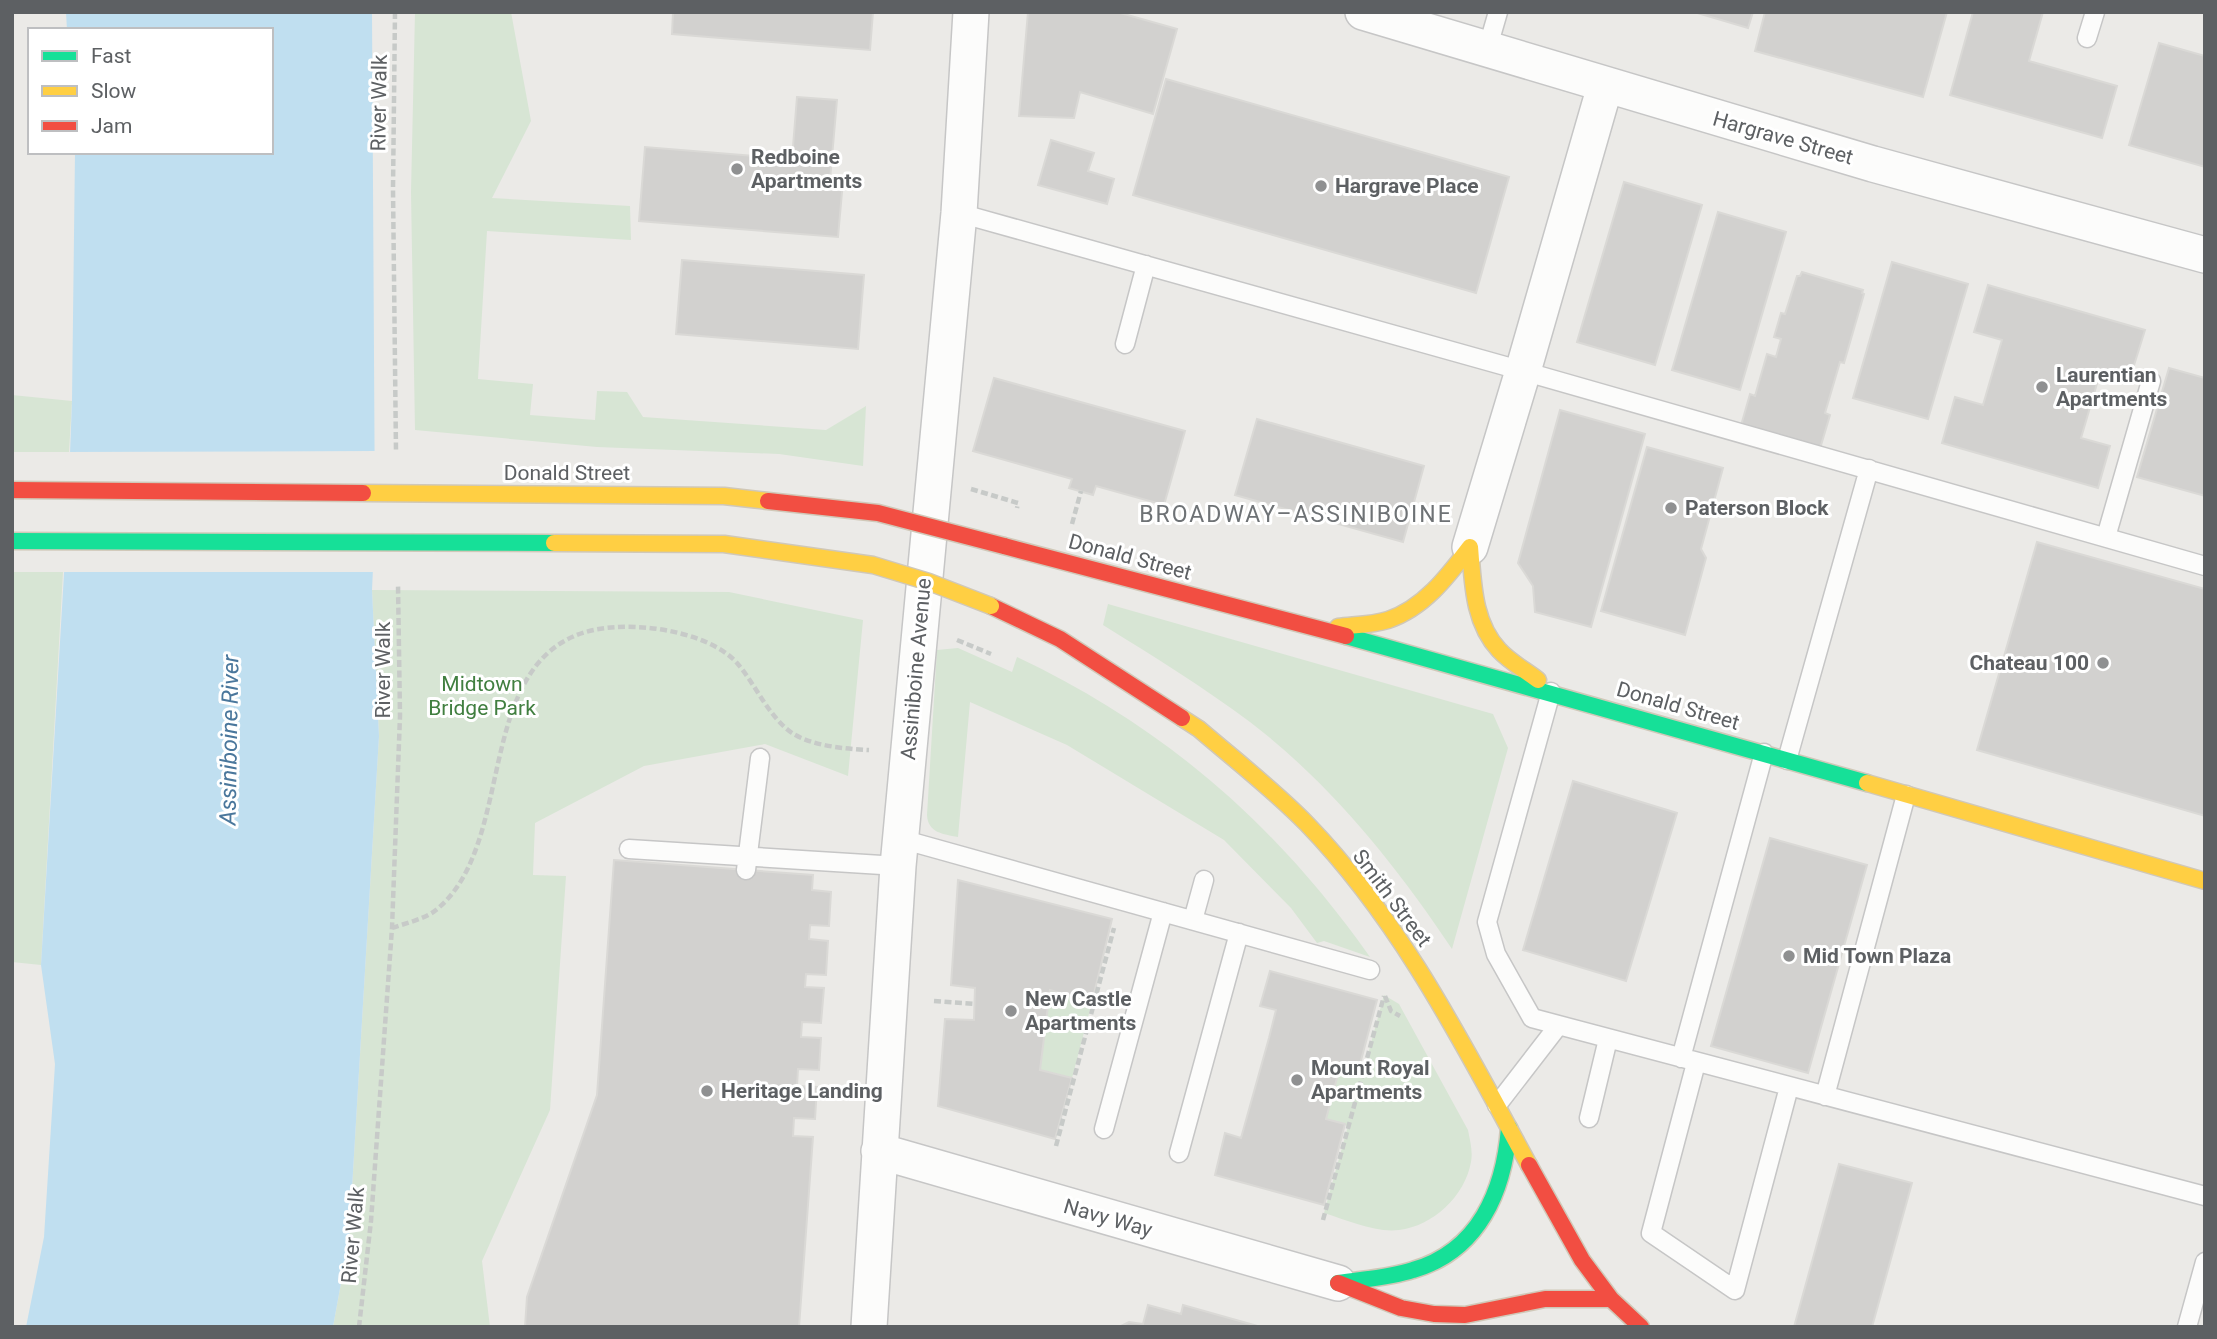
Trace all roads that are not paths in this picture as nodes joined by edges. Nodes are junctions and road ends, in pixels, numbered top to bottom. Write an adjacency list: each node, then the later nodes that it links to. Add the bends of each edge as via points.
1 (971, 12): 8 (street, Assiniboine Avenue)
2 (1363, 12): 6 (street, Hargrave Street)
3 (1497, 12): 6 (lane)
4 (2095, 12): 5 (lane)
5 (2087, 38)
6 (1487, 50): 7 (street, Hargrave Street)
7 (1605, 86): 9 (street, Hargrave Street); 12 (street)
8 (959, 213): 10 (lane); 27 (street, Assiniboine Avenue)
9 (2205, 255)
10 (1146, 265): 11 (lane); 12 (lane)
11 (1125, 344)
12 (1523, 371): 14 (lane); 18 (street)
13 (2151, 381): 16 (lane)
14 (1869, 469): 16 (lane); 24 (lane)
15 (12, 490): 20 (main road, Donald Street, bridge, via 724,496 878,513)
16 (2106, 537): 19 (lane)
17 (12, 541): 40 (main road, Smith Street, bridge, via 724,544 873,565 929,582 1060,639 1199,729 1306,823 1357,882 1432,988)
18 (1469, 547): 20 (main road, via 1436,590 1401,615); 21 (main road, via 1486,635)
19 (2205, 566)
20 (1325, 629): 21 (main road, Donald Street)
21 (1551, 692): 22 (main road, Donald Street); 35 (lane, via 1488,922 1496,954 1532,1018)
22 (1764, 753): 24 (main road, Donald Street); 37 (lane)
23 (760, 758): 28 (lane)
24 (1787, 760): 25 (main road, Donald Street)
25 (1906, 794): 30 (main road, Donald Street); 39 (lane)
26 (629, 849): 28 (lane)
27 (900, 852): 28 (lane); 31 (lane); 44 (street, Assiniboine Avenue)
28 (747, 863)
29 (1204, 880): 32 (lane)
30 (2205, 881)
31 (1163, 912): 32 (lane); 43 (lane)
32 (1193, 920): 33 (lane)
33 (1239, 933): 34 (lane); 45 (lane)
34 (1370, 970)
35 (1558, 1026): 36 (lane); 40 (lane)
36 (1608, 1039): 37 (lane); 41 (lane)
37 (1688, 1060): 38 (lane); 38 (lane, via 1651,1233 1735,1290)
38 (1789, 1087): 39 (lane)
39 (1825, 1096): 46 (lane)
40 (1497, 1105): 42 (main road, Smith Street)
41 (1589, 1118)
42 (1509, 1128): 48 (main road, via 1500,1183 1474,1231 1423,1267); 49 (main road, Smith Street, via 1570,1239)
43 (1104, 1129)
44 (879, 1151): 48 (street, Navy Way); 50 (street, Assiniboine Avenue)
45 (1179, 1153)
46 (2205, 1196)
47 (2205, 1262): 52 (lane)
48 (1338, 1283): 49 (main road, via 1401,1308 1434,1314 1465,1315 1545,1299)
49 (1611, 1299): 51 (main road, Smith Street)
50 (869, 1327)
51 (1641, 1327)
52 (2187, 1327)

